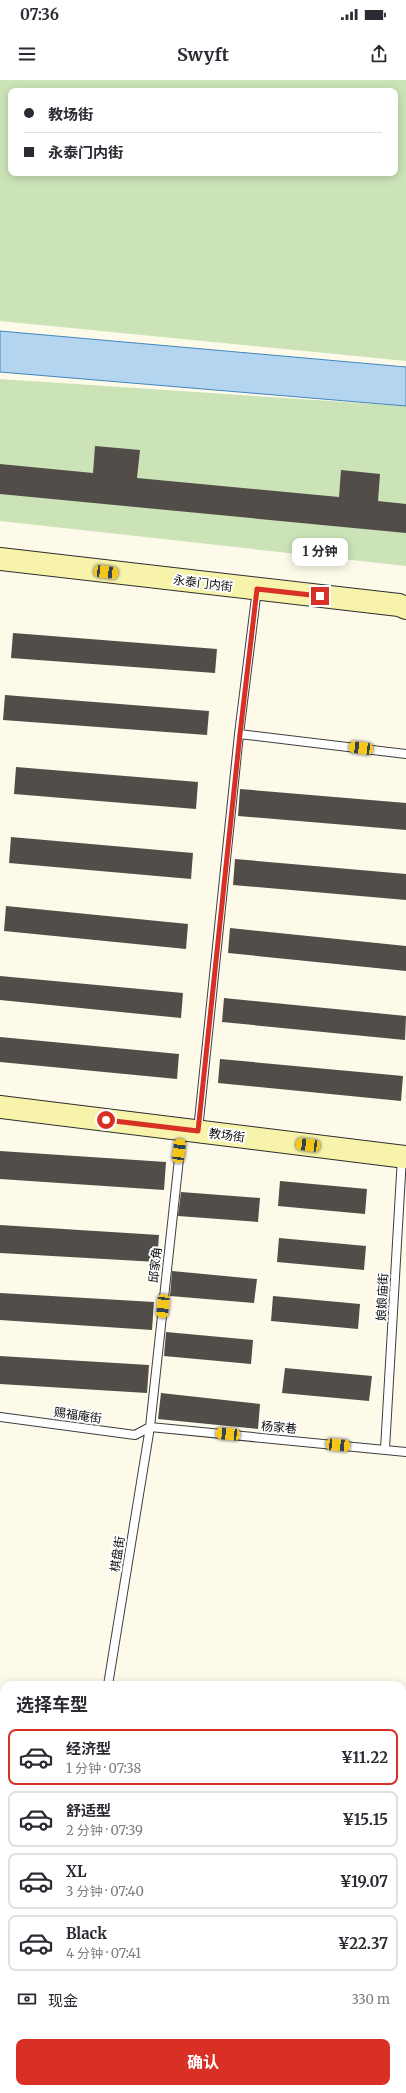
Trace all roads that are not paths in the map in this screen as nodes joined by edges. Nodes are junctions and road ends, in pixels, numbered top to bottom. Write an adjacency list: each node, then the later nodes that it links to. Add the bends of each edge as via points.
1 (0, 559): 2 (main road, 永泰门内街)
2 (257, 589): 3 (main road, 永泰门内街, via 399,605); 4 (lane, 邱家角)
3 (406, 608)
4 (240, 734): 5 (lane); 7 (lane, 邱家角)
5 (406, 754)
6 (0, 1107): 7 (main road, 教场街)
7 (190, 1130): 8 (main road, 教场街); 10 (lane, 邱家角)
8 (405, 1153): 11 (lane, 娘娘庙街)
9 (0, 1417): 10 (lane, 赐福庵街, via 135,1435)
10 (150, 1427): 11 (lane, 杨家巷); 13 (lane, 棋盘街)
11 (385, 1449): 12 (lane, 杨家巷)
12 (406, 1452)
13 (109, 1681)

